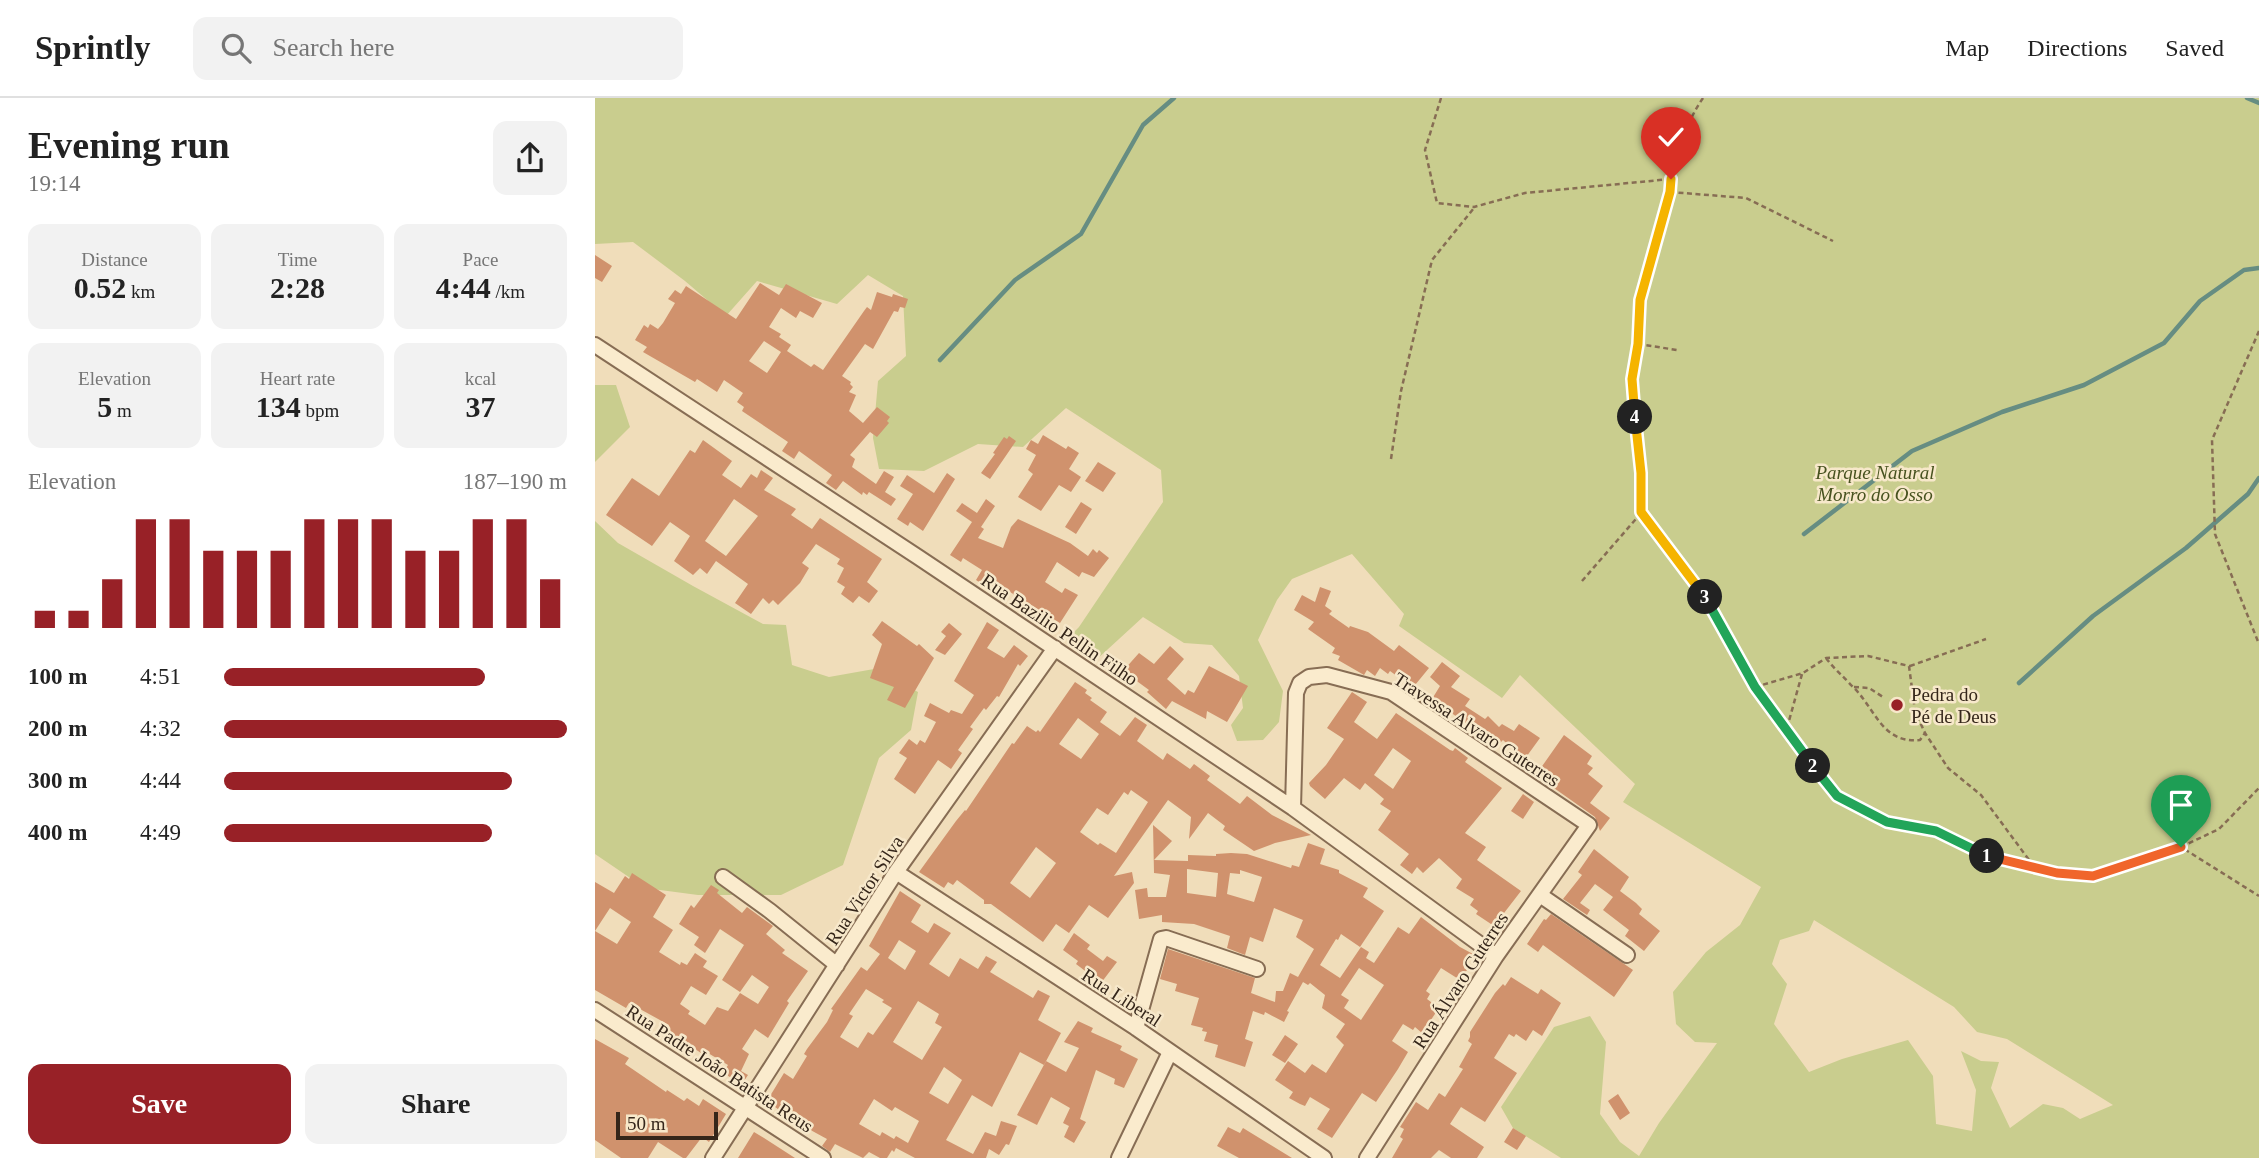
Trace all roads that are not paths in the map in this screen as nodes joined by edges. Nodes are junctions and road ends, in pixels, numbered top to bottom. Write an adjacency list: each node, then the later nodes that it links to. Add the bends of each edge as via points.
1 (595, 345): 2 (street, Rua Bazilio Pellin Filho)
2 (1055, 648): 3 (street, Rua Bazilio Pellin Filho); 5 (street, Rua Victor Silva)
3 (1293, 808): 4 (street, Travessa Alvaro Guterres, via 1296,693 1300,683 1310,677 1327,675 1391,692); 9 (street, Rua Bazilio Pellin Filho)
4 (1589, 825): 7 (street, Rua Álvaro Guterres)
5 (896, 872): 10 (street, Rua Victor Silva); 13 (street, Rua Liberal)
6 (723, 877): 10 (street)
7 (1540, 895): 8 (street); 9 (street, Rua Álvaro Guterres)
8 (1627, 955)
9 (1496, 956): 20 (street, Rua Álvaro Guterres)
10 (837, 965): 15 (street, Rua Victor Silva)
11 (1257, 969): 13 (street, via 1161,939)
12 (595, 1010): 15 (street, Rua Padre João Batista Reus)
13 (1136, 1028): 14 (street, Rua Liberal)
14 (1170, 1052): 18 (street); 19 (street, Rua Liberal)
15 (746, 1108): 16 (street, Rua Victor Silva); 17 (street, Rua Padre João Batista Reus)
16 (713, 1158)
17 (823, 1158)
18 (1119, 1158)
19 (1324, 1158)
20 (1367, 1158)

